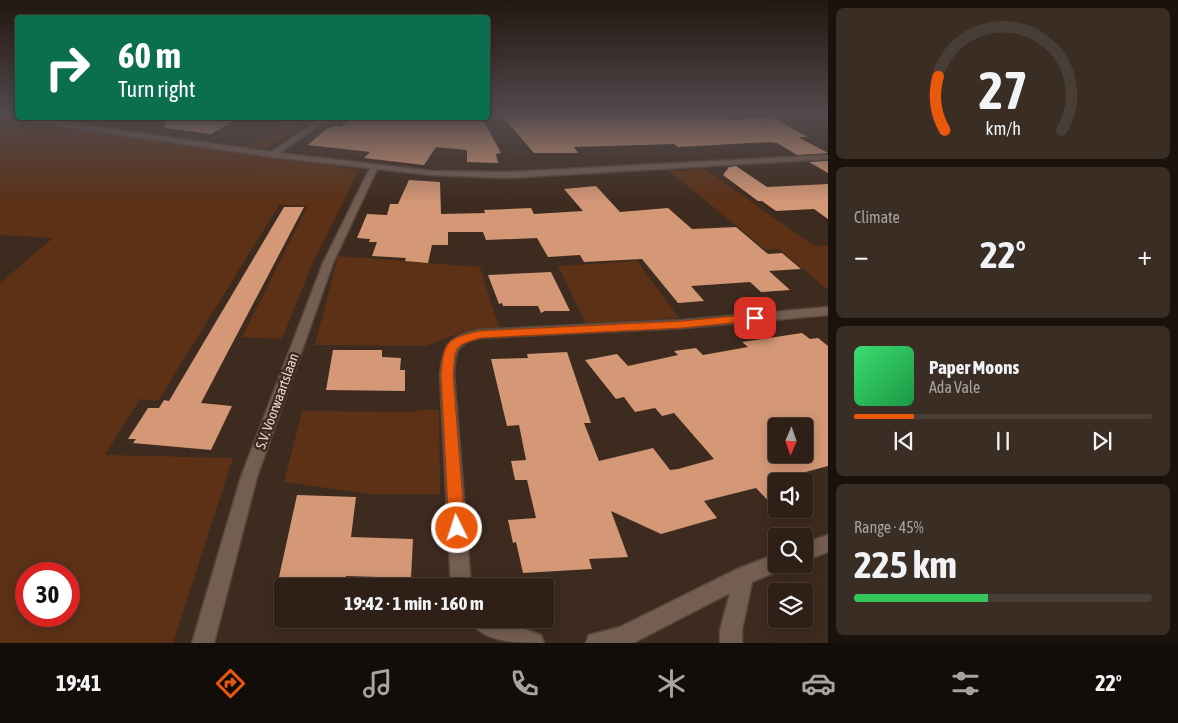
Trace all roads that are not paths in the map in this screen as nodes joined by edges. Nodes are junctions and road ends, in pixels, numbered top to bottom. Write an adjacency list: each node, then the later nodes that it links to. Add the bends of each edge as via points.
1 (198, 144): 3 (street)
2 (288, 144): 3 (street)
3 (272, 155): 5 (street)
4 (828, 157): 5 (street, via 506,175)
5 (374, 168): 13 (street, S.V. Voorwaartslaan, via 328,263 250,477)
6 (828, 311): 11 (street, via 683,324 479,334 455,342 450,350 447,375)
7 (828, 543): 8 (street)
8 (813, 549)
9 (768, 566): 10 (street)
10 (744, 576): 15 (street, via 622,637); 16 (street)
11 (460, 578)
12 (493, 628): 14 (street)
13 (203, 643)
14 (534, 643)
15 (597, 643)
16 (731, 643)

